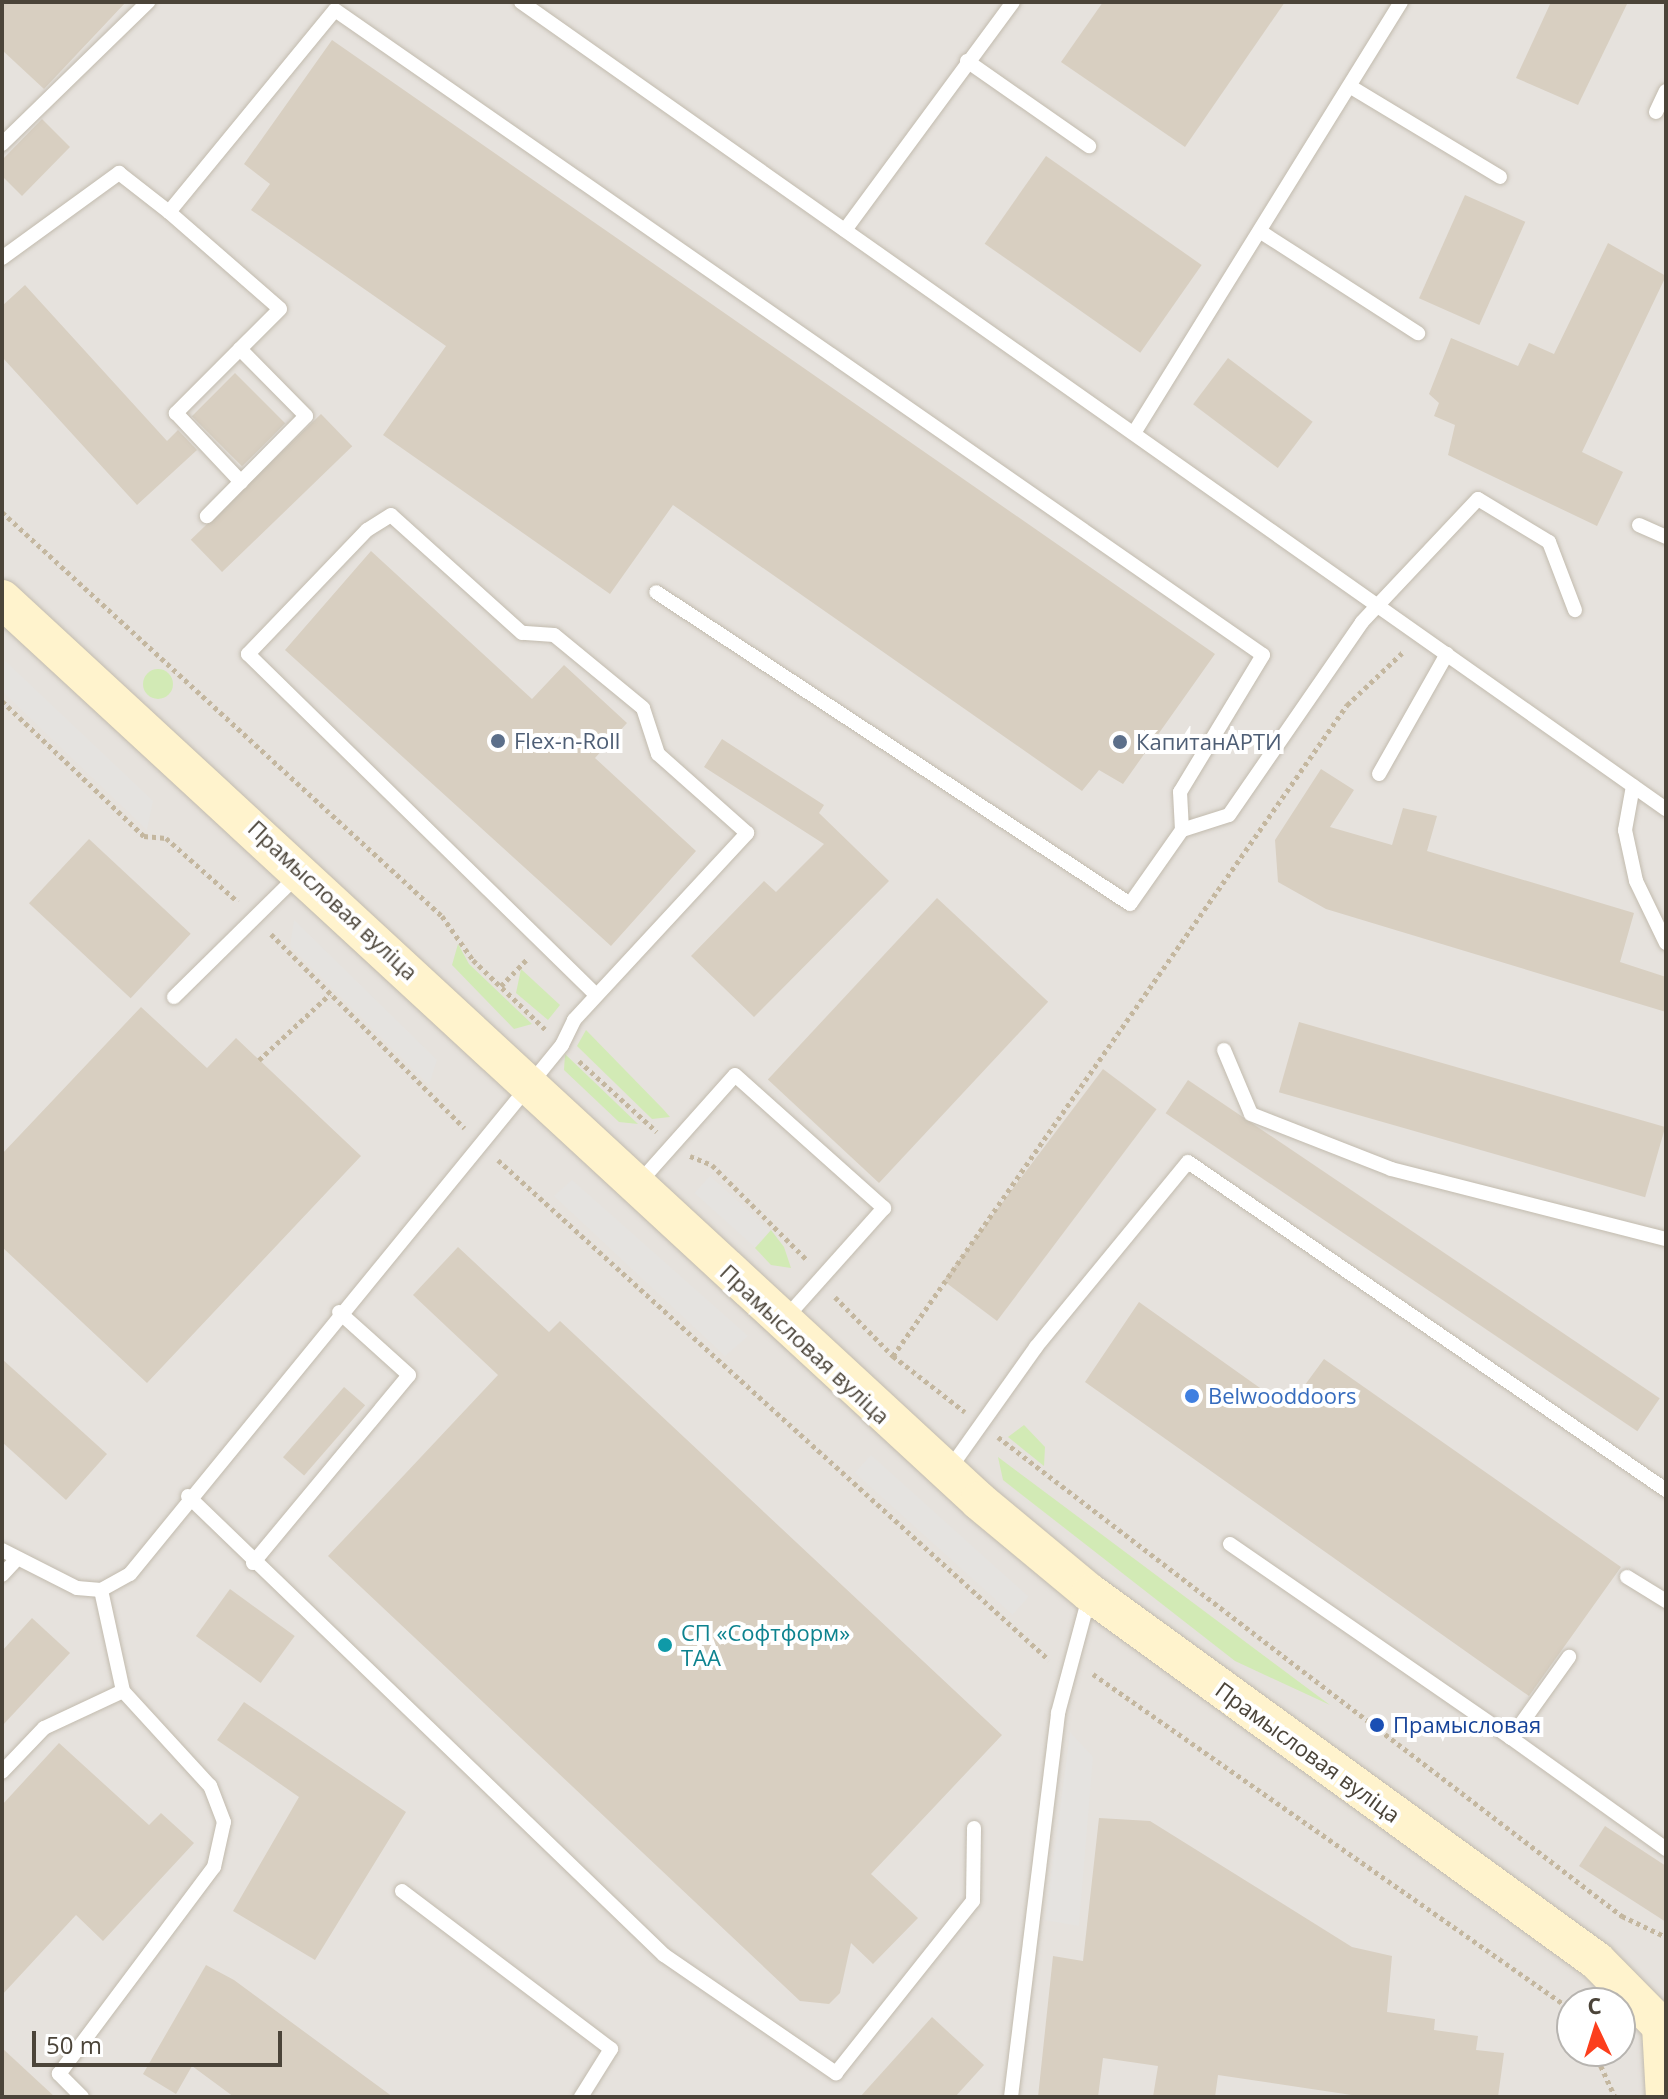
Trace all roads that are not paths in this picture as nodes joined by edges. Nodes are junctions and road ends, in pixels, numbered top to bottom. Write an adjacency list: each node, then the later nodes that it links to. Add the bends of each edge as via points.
1 (148, 2): 9 (lane)
2 (521, 2): 13 (lane)
3 (1013, 2): 5 (lane)
4 (1401, 2): 6 (lane)
5 (967, 61): 10 (lane); 13 (lane)
6 (1351, 87): 11 (lane); 14 (lane)
7 (1666, 91): 8 (lane)
8 (1656, 112)
9 (3, 141)
10 (1089, 146)
11 (1500, 177)
12 (169, 212): 15 (lane, via 119,173); 17 (lane, via 280,309); 31 (lane, via 335,10 1263,655 1180,792)
13 (845, 230): 18 (lane)
14 (1261, 232): 16 (lane); 18 (lane)
15 (2, 258)
16 (1418, 333)
17 (240, 349): 19 (lane, via 176,413); 19 (lane, via 306,416)
18 (1134, 433): 25 (lane)
19 (241, 482): 20 (lane)
20 (207, 516)
21 (1639, 525): 22 (lane)
22 (1666, 537)
23 (656, 592): 31 (lane, via 1130,904)
24 (2, 599): 32 (main road, Прамысловая вуліца)
25 (1377, 605): 26 (lane, via 1478,499 1549,542); 27 (lane); 31 (lane, via 1229,815)
26 (1575, 610)
27 (1447, 654): 28 (lane); 29 (lane)
28 (1379, 774)
29 (1633, 786): 30 (lane); 33 (lane, via 1625,830 1636,881)
30 (1665, 805)
31 (1182, 830)
32 (303, 870): 35 (lane); 37 (main road, Прамысловая вуліца)
33 (1666, 943)
34 (596, 995): 34 (lane, via 747,833 658,754 643,708 554,635 522,633 391,515 367,530 248,654); 37 (lane)
35 (174, 997)
36 (1224, 1050): 39 (lane, via 1251,1114 1391,1169)
37 (527, 1083): 38 (main road, Прамысловая вуліца); 40 (lane)
38 (636, 1186): 41 (main road, Прамысловая вуліца); 41 (lane, via 735,1075 884,1208)
39 (1666, 1239)
40 (339, 1312): 44 (lane); 48 (lane, via 409,1375)
41 (781, 1323): 42 (main road, Прамысловая вуліца)
42 (947, 1471): 43 (lane, via 1036,1347 1188,1162); 52 (main road, Прамысловая вуліца)
43 (1666, 1490)
44 (188, 1496): 48 (lane); 51 (lane, via 130,1574)
45 (1230, 1544): 56 (lane)
46 (2, 1550): 47 (lane)
47 (14, 1562): 49 (lane); 51 (lane, via 57,1583)
48 (253, 1563): 58 (lane, via 664,1955 836,2073 973,1901)
49 (2, 1575)
50 (1627, 1577): 53 (lane)
51 (101, 1590): 55 (lane)
52 (1090, 1593): 61 (main road, Прамысловая вуліца, via 1597,1961); 64 (lane, via 1058,1713)
53 (1666, 1601)
54 (1569, 1657): 56 (lane)
55 (123, 1691): 57 (lane, via 44,1728); 62 (lane, via 210,1786 224,1822 214,1867 59,2074)
56 (1511, 1738): 59 (lane)
57 (2, 1772)
58 (974, 1828)
59 (1666, 1849)
60 (402, 1891): 63 (lane, via 611,2049)
61 (1664, 2026): 65 (main road)
62 (82, 2097)
63 (581, 2097)
64 (1011, 2097)
65 (1665, 2097)

